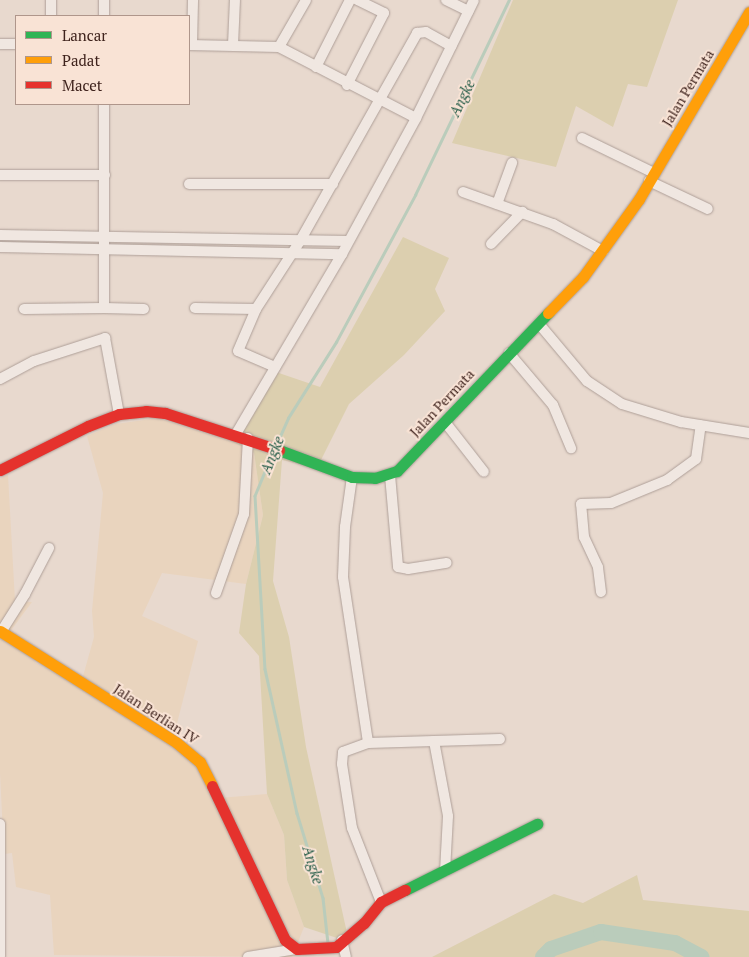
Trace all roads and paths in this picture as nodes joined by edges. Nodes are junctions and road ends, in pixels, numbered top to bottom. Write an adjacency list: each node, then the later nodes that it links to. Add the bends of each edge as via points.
1 (51, 0): 12 (street)
2 (104, 0): 13 (street)
3 (193, 0): 16 (street)
4 (235, 0): 17 (street)
5 (306, 0): 19 (street)
6 (350, 0): 20 (street)
7 (357, 0): 21 (street, via 384,12)
8 (446, 0): 10 (street)
9 (474, 0): 10 (street)
10 (468, 11): 18 (street)
11 (749, 12): 29 (main road, Jalan Permata)
12 (51, 15)
13 (104, 15)
14 (0, 44): 15 (street)
15 (15, 44)
16 (190, 45): 17 (street)
17 (233, 45): 19 (street)
18 (451, 46): 22 (street, via 426,32 417,33); 24 (street)
19 (279, 47): 20 (street)
20 (316, 67): 21 (street)
21 (347, 85): 22 (street)
22 (377, 100): 24 (street); 31 (street)
23 (104, 105): 28 (street)
24 (416, 118): 39 (street)
25 (582, 138): 29 (street)
26 (512, 164): 33 (street)
27 (0, 175): 28 (street)
28 (105, 175): 37 (street)
29 (651, 177): 34 (street); 43 (main road, Jalan Permata)
30 (189, 184): 31 (street)
31 (332, 184): 38 (street)
32 (463, 192): 33 (street)
33 (497, 204): 35 (street)
34 (708, 209)
35 (522, 212): 40 (street); 43 (street, via 553,224)
36 (0, 235): 37 (street)
37 (104, 237): 38 (street); 42 (street)
38 (300, 241): 39 (street); 44 (street)
39 (348, 241): 45 (street)
40 (491, 244)
41 (0, 247): 42 (street)
42 (104, 249): 44 (street); 46 (street)
43 (603, 251): 51 (main road, Jalan Permata)
44 (291, 252): 45 (street); 49 (street)
45 (342, 254): 53 (street)
46 (104, 308): 47 (street); 50 (street)
47 (144, 308)
48 (195, 308): 49 (street)
49 (256, 308): 53 (street, via 238,351)
50 (24, 309)
51 (540, 325): 52 (main road, Jalan Permata); 57 (street, via 587,381 602,392 652,414)
52 (509, 353): 56 (main road, Jalan Permata); 61 (street, via 553,405)
53 (275, 367): 59 (street)
54 (0, 379): 55 (street, via 34,361 104,338)
55 (119, 414): 59 (main road, via 165,413); 62 (main road)
56 (445, 422): 63 (street); 64 (main road, Jalan Permata)
57 (701, 425): 58 (street); 68 (street, via 696,459 667,480 611,503 582,504 584,537 598,567)
58 (749, 433)
59 (236, 434): 60 (main road)
60 (253, 440): 65 (main road); 69 (street, via 244,514)
61 (571, 448)
62 (0, 470)
63 (484, 472)
64 (390, 475): 65 (main road); 67 (street, via 398,567 408,569)
65 (352, 477): 73 (street, via 343,577)
66 (49, 548): 70 (street)
67 (447, 563)
68 (601, 592)
69 (216, 593)
70 (0, 632): 80 (main road, Jalan Berlian IV, via 177,743 200,762 286,940)
71 (500, 739): 72 (street)
72 (434, 740): 73 (street); 77 (street, via 448,816)
73 (368, 743): 78 (street, via 346,750 342,764 356,841)
74 (0, 824): 76 (street)
75 (536, 824): 77 (main road)
76 (1, 856): 81 (street)
77 (445, 871): 78 (main road)
78 (381, 902): 79 (main road)
79 (339, 944): 80 (main road); 83 (street)
80 (297, 949): 82 (street)
81 (3, 955)
82 (248, 957)
83 (346, 957)

